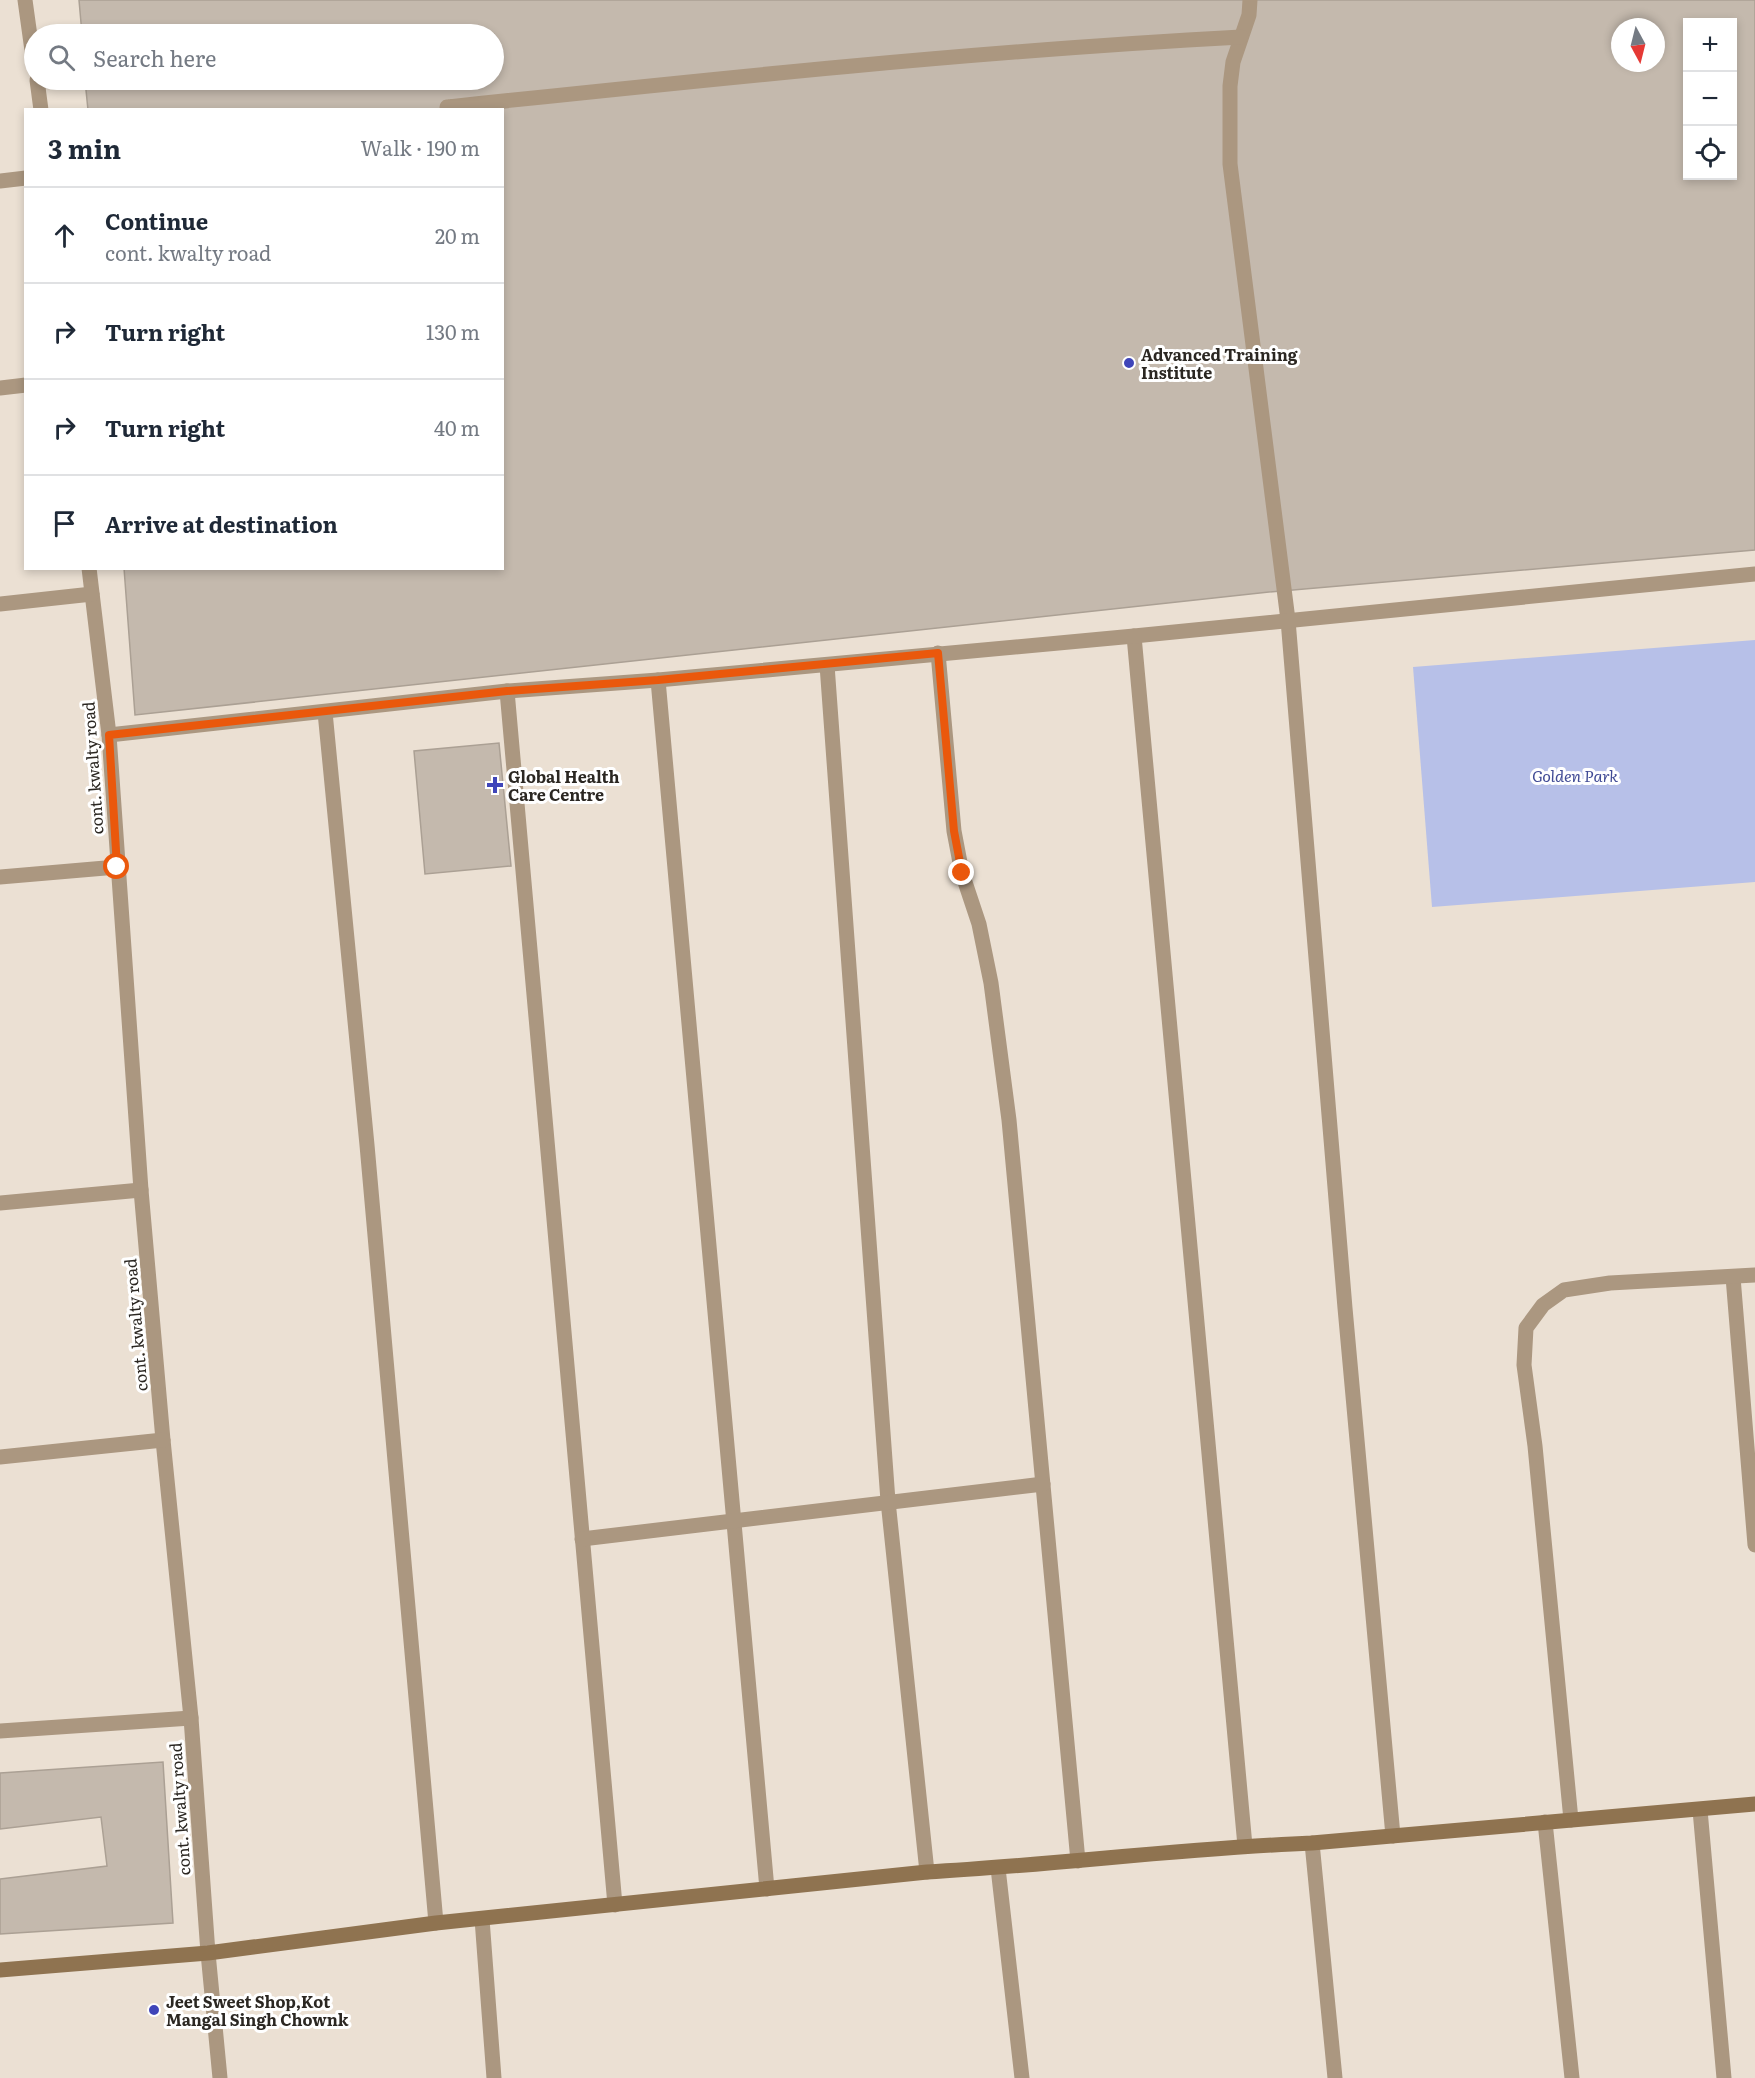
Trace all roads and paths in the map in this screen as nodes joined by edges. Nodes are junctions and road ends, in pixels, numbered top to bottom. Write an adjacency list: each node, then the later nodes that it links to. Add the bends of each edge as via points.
1 (26, 0): 3 (street)
2 (1250, 0): 4 (street)
3 (29, 24)
4 (1241, 37): 6 (street, via 870,63); 16 (street, via 1230,86 1230,164)
5 (38, 90): 7 (street)
6 (447, 106)
7 (41, 108)
8 (24, 178): 9 (street)
9 (0, 181)
10 (24, 385): 11 (street)
11 (0, 388)
12 (89, 570): 14 (street, cont. kwalty road)
13 (1755, 574): 16 (street)
14 (92, 594): 15 (street); 23 (street, cont. kwalty road)
15 (0, 604)
16 (1288, 620): 17 (street); 43 (street)
17 (1134, 636): 18 (street); 45 (street)
18 (938, 653): 19 (street); 32 (street, via 954,831 991,983 1007,1108)
19 (826, 664): 20 (street); 33 (street)
20 (658, 680): 21 (street); 34 (street)
21 (507, 691): 22 (street); 35 (street)
22 (325, 712): 23 (street); 52 (street)
23 (109, 735): 24 (street, cont. kwalty road)
24 (117, 867): 25 (street); 26 (street, cont. kwalty road)
25 (0, 878)
26 (141, 1190): 27 (street); 30 (street, cont. kwalty road)
27 (0, 1203)
28 (1755, 1275): 29 (street)
29 (1733, 1277): 36 (street); 41 (street, via 1610,1283 1564,1290 1543,1305 1526,1328 1524,1365)
30 (163, 1440): 31 (street); 37 (street, cont. kwalty road)
31 (0, 1457)
32 (1043, 1484): 33 (street); 46 (street)
33 (888, 1501): 34 (street); 48 (street)
34 (734, 1519): 35 (street); 49 (street)
35 (582, 1539): 50 (street)
36 (1755, 1545)
37 (191, 1718): 38 (street); 53 (street, cont. kwalty road)
38 (0, 1731)
39 (1755, 1804): 40 (street)
40 (1700, 1809): 41 (street); 60 (street)
41 (1571, 1820): 42 (street)
42 (1545, 1822): 43 (street); 59 (street)
43 (1392, 1836): 44 (street)
44 (1312, 1843): 45 (street); 58 (street)
45 (1245, 1846): 46 (street)
46 (1078, 1861): 47 (street)
47 (998, 1868): 48 (street); 57 (street)
48 (927, 1872): 49 (street)
49 (767, 1889): 50 (street)
50 (615, 1905): 51 (street)
51 (482, 1919): 52 (street); 56 (street)
52 (436, 1923): 53 (street)
53 (208, 1953): 54 (street); 55 (street, cont. kwalty road)
54 (0, 1970)
55 (220, 2078)
56 (494, 2078)
57 (1022, 2078)
58 (1335, 2078)
59 (1572, 2078)
60 (1724, 2078)

